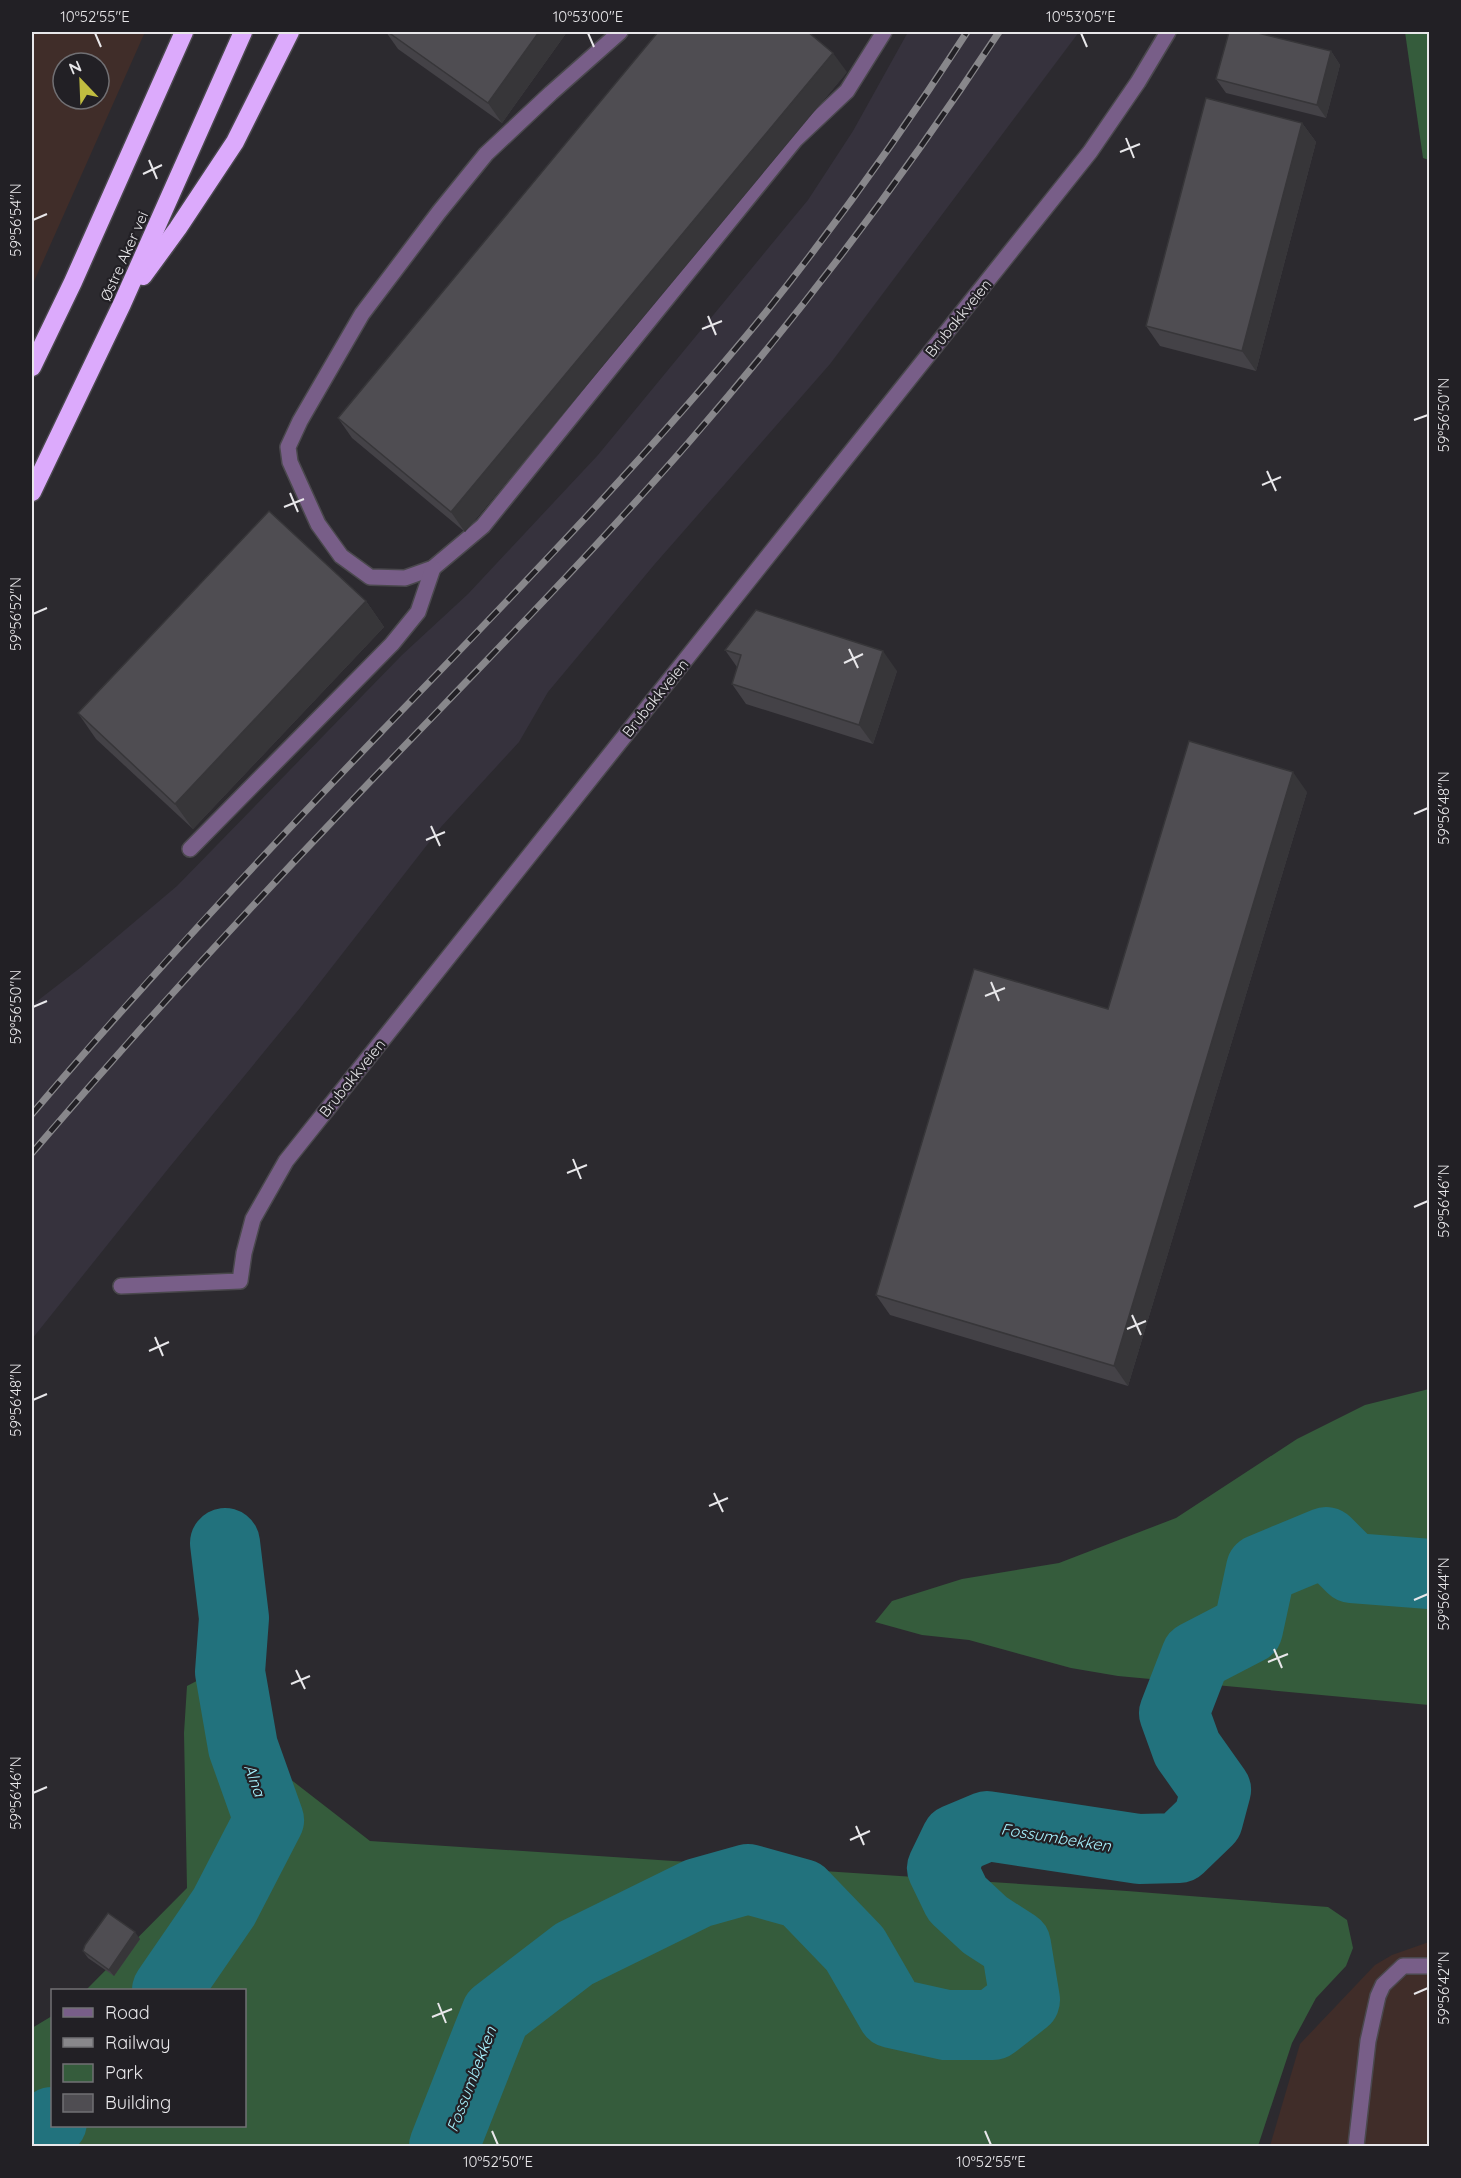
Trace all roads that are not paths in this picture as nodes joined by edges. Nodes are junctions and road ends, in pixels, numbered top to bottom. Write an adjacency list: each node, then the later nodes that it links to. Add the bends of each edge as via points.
1 (184, 32): 8 (highway, via 74,282)
2 (243, 32): 7 (highway, Østre Aker vei)
3 (290, 32): 7 (highway, via 235,142)
4 (620, 32): 10 (street, via 486,154 439,212 362,314 288,447 290,462 318,524 341,556 370,577 405,578)
5 (884, 32): 10 (street, via 847,91 795,141 483,526)
6 (1168, 32): 12 (street, Brubakkveien, via 1090,152 286,1161 253,1219 240,1281)
7 (122, 304): 9 (highway, Østre Aker vei)
8 (32, 367)
9 (32, 492)
10 (433, 568): 11 (street, via 418,612 392,644)
11 (190, 849)
12 (121, 1286)
13 (1430, 1966): 14 (street, via 1403,1966 1383,1985 1378,1996 1368,2041)
14 (1356, 2146)

